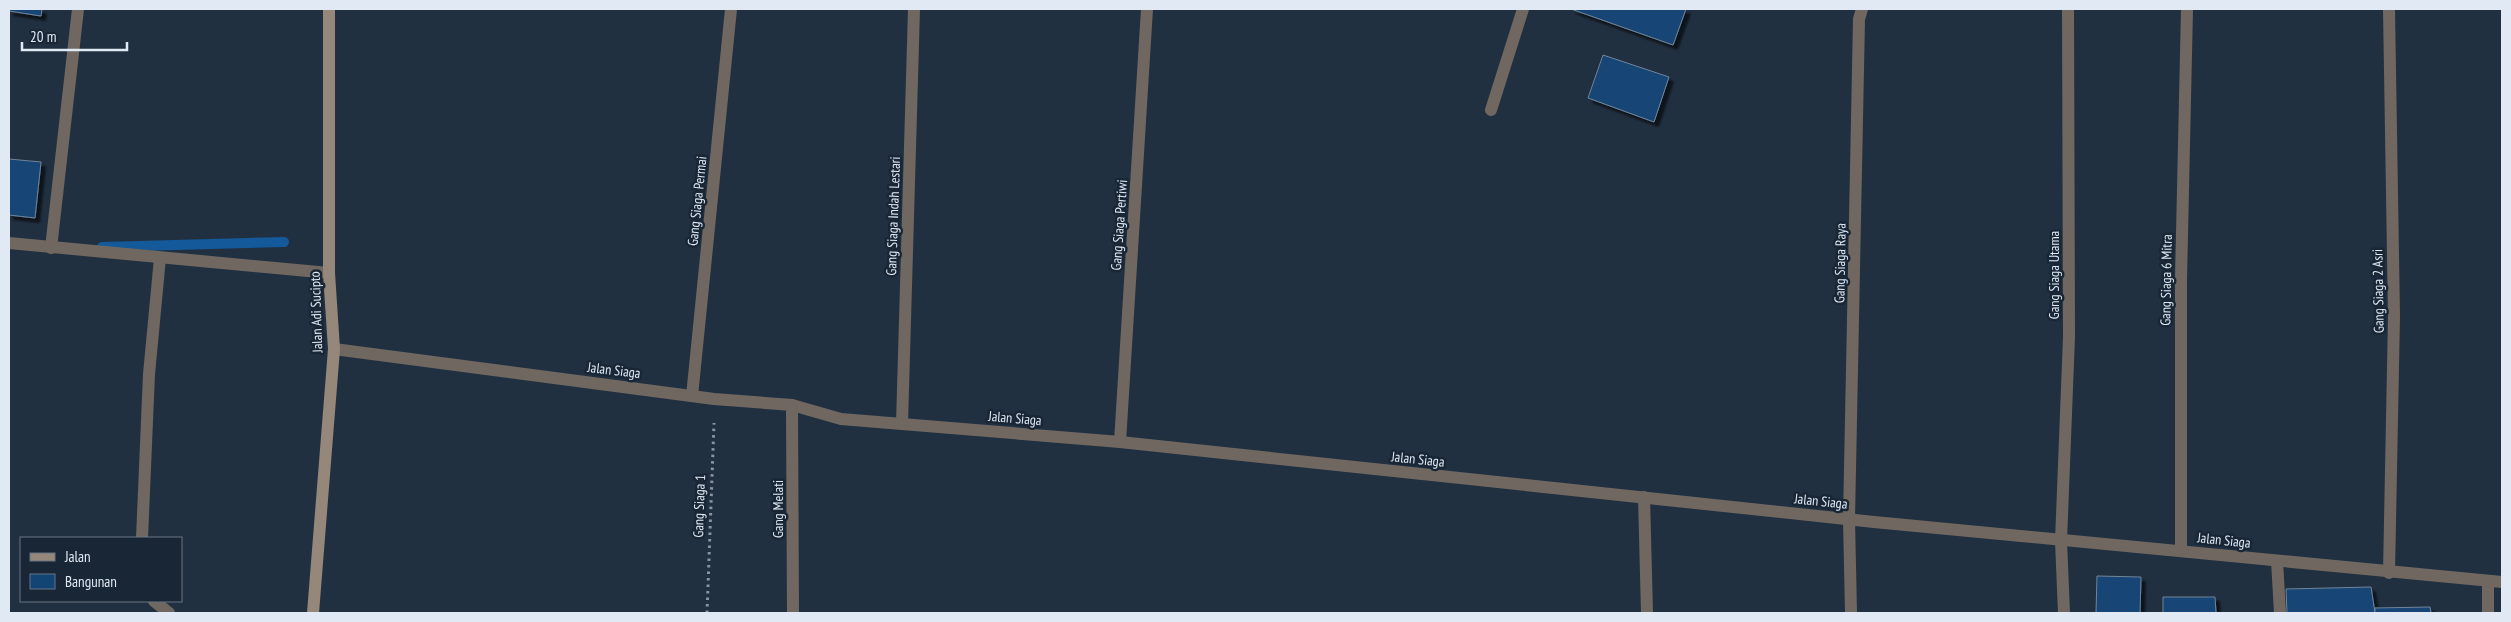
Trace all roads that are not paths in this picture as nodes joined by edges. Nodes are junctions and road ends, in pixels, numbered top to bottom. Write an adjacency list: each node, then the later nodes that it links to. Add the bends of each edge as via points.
1 (78, 9): 13 (street)
2 (329, 9): 15 (main road, Jalan Adi Sucipto)
3 (731, 9): 17 (street, Gang Siaga Permai)
4 (914, 9): 19 (street, Gang Siaga Indah Lestari)
5 (1147, 9): 20 (street, Gang Siaga Pertiwi)
6 (1522, 9): 11 (street)
7 (1862, 9): 22 (street, Gang Siaga Raya, via 1859,19)
8 (2068, 9): 24 (street, Gang Siaga Utama, via 2069,337)
9 (2187, 9): 25 (street, Gang Siaga 6 Mitra, via 2181,279)
10 (2389, 9): 27 (street, Gang Siaga 2 Asri, via 2394,316)
11 (1491, 110)
12 (9, 244): 13 (street)
13 (50, 248): 14 (street)
14 (160, 258): 15 (street); 23 (street, via 149,374)
15 (329, 273): 16 (main road, Jalan Adi Sucipto)
16 (334, 349): 17 (street, Jalan Siaga); 32 (main road, Jalan Adi Sucipto)
17 (692, 396): 18 (street, Jalan Siaga)
18 (792, 405): 19 (street, Jalan Siaga, via 841,418); 33 (street, Gang Melati)
19 (902, 424): 20 (street, Jalan Siaga)
20 (1120, 442): 21 (street, Jalan Siaga)
21 (1644, 497): 22 (street, Jalan Siaga); 34 (street)
22 (1849, 519): 24 (street, Jalan Siaga); 35 (street, Gang Siaga Raya)
23 (142, 537)
24 (2061, 540): 25 (street, Jalan Siaga); 36 (street, Gang Siaga Utama)
25 (2181, 551): 26 (street, Jalan Siaga)
26 (2277, 561): 27 (street, Jalan Siaga); 37 (street)
27 (2390, 573): 28 (street, Jalan Siaga)
28 (2488, 582): 29 (street, Jalan Siaga); 38 (street)
29 (2502, 582)
30 (155, 602): 31 (street)
31 (169, 613)
32 (313, 613)
33 (793, 613)
34 (1647, 613)
35 (1852, 613)
36 (2064, 613)
37 (2280, 613)
38 (2488, 613)

